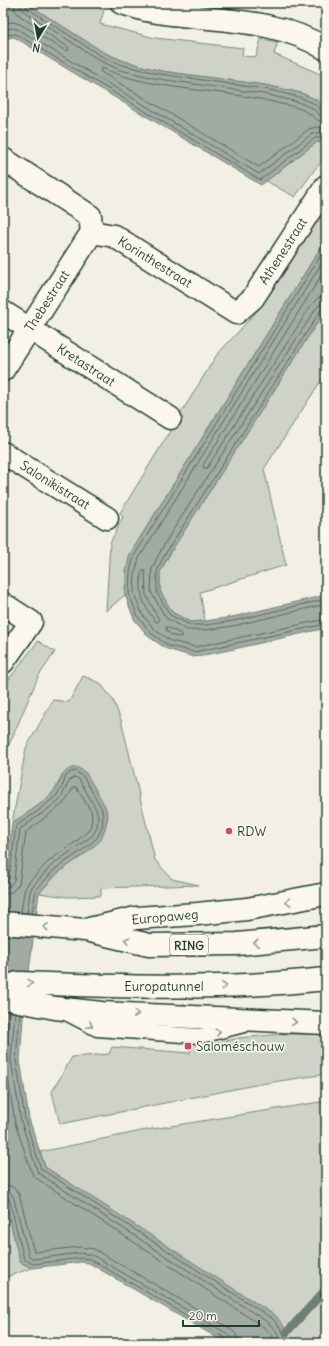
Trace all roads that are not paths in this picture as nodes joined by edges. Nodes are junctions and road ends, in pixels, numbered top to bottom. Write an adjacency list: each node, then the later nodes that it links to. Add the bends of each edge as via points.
1 (122, 3): 2 (street, via 145,10 259,24 312,40)
2 (326, 49)
3 (3, 159): 5 (street, via 90,216)
4 (326, 186): 7 (street, Athenestraat, via 253,298)
5 (92, 232): 7 (street, Korinthestraat, via 114,236); 8 (street, Thebestraat)
6 (3, 312): 8 (street, Kretastraat)
7 (236, 313)
8 (30, 328): 9 (street, Thebestraat); 10 (street, Kretastraat)
9 (3, 370)
10 (170, 418)
11 (3, 453): 12 (street, Salonikistraat)
12 (107, 518)
13 (3, 604): 14 (street, via 31,622)
14 (3, 662)
15 (326, 894): 17 (street, Europaweg, one-way to 17, via 247,909 136,918)
16 (3, 923): 17 (street, Europaweg / RING, one-way to 16)
17 (85, 930): 18 (street, RING, one-way to 17, via 237,944 149,945)
18 (326, 936)
19 (326, 979): 20 (street, Europatunnel, one-way to 19, via 19,983 129,987 253,986)
20 (3, 987)
21 (3, 998): 22 (street, one-way to 22, via 55,1008 102,1013)
22 (326, 1023)

